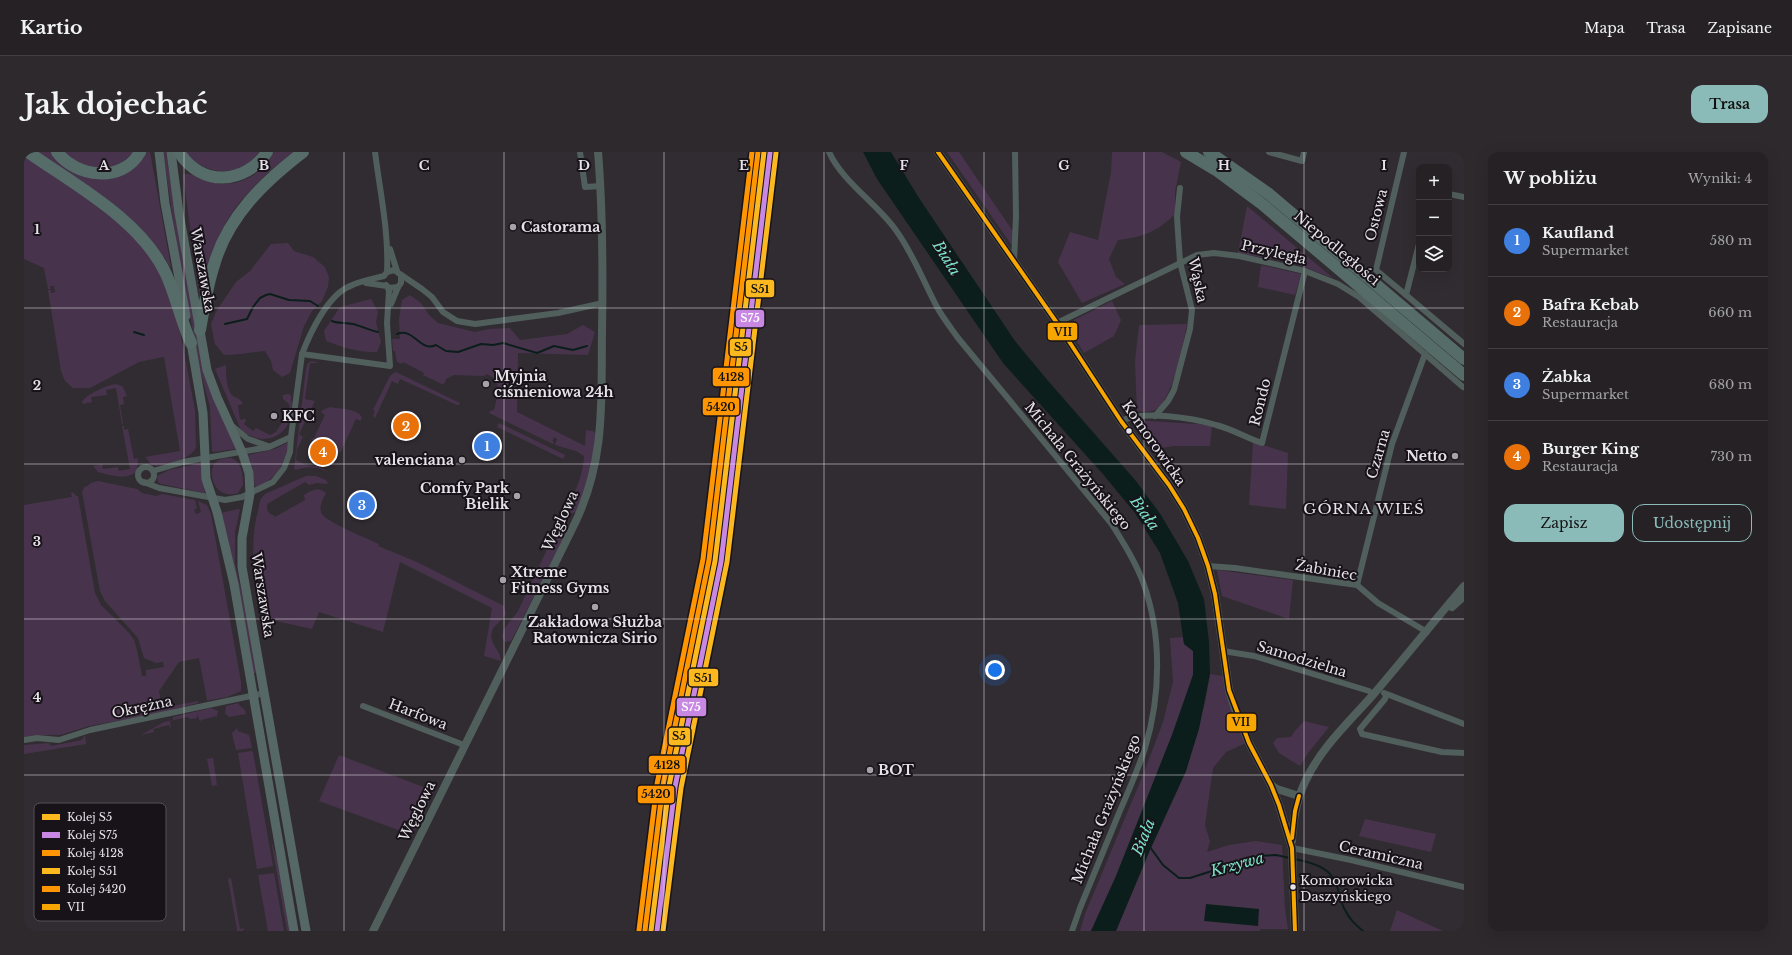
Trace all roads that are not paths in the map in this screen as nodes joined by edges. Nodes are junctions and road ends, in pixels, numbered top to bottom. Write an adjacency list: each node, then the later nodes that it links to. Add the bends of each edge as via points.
1 (28, 152): 40 (highway, via 115,213 139,236 166,273)
2 (56, 152): 3 (highway, via 63,161 74,168 86,173 101,174 115,172 127,165)
3 (140, 152)
4 (159, 152): 40 (main road, Warszawska, via 165,203)
5 (171, 152): 39 (main road, Warszawska)
6 (179, 152): 7 (highway, via 198,171 220,178 242,175 256,165)
7 (267, 152)
8 (303, 152): 39 (highway, via 261,187 230,226 214,264)
9 (375, 152): 24 (street)
10 (580, 152): 20 (street, via 585,187)
11 (598, 152): 20 (street, Węglowa)
12 (829, 152): 79 (street, Michała Grażyńskiego, via 842,172 884,214 896,230 938,308 958,338 1111,523 1143,582 1153,622 1157,658 1152,719 1138,766)
13 (938, 152): 26 (street, Komorowicka)
14 (1015, 152): 26 (street)
15 (1186, 152): 45 (highway, Niepodległości, via 1216,170 1262,204)
16 (1209, 152): 44 (highway, Niepodległości, via 1269,194)
17 (1269, 152): 18 (street, via 1302,161)
18 (1304, 152)
19 (1404, 152): 35 (street, Ostowa, via 1376,270)
20 (601, 186): 36 (street, Węglowa, via 604,244)
21 (1180, 188): 27 (street, Wąska, via 1177,217)
22 (1452, 195): 23 (street)
23 (1464, 197)
24 (387, 240): 29 (street); 30 (street)
25 (1416, 256): 35 (street)
26 (1014, 262): 38 (street, Komorowicka)
27 (1180, 262): 28 (street, Przyległa, via 1197,255 1214,253); 38 (street, Przyległa); 46 (street, Wąska, via 1192,310 1190,329 1174,390)
28 (1305, 271): 43 (street, Przyległa, via 1338,284 1354,294); 46 (street, Rondo, via 1262,443 1217,425)
29 (385, 274): 30 (street, via 391,270); 31 (street); 32 (street, via 384,281)
30 (399, 274): 33 (street, via 402,280); 34 (street)
31 (360, 283): 32 (street); 42 (street, via 348,286 333,299 312,330)
32 (387, 286): 33 (street); 37 (street)
33 (399, 286): 34 (street); 37 (street)
34 (422, 289): 36 (street, via 443,312 456,321 475,324 558,313)
35 (1406, 295): 41 (street)
36 (603, 303): 70 (street, Węglowa, via 600,436 590,484 575,523)
37 (389, 311): 42 (street, via 387,323 390,366)
38 (1057, 323): 47 (street, Komorowicka)
39 (200, 330): 48 (main road, Warszawska, via 211,381)
40 (191, 343): 52 (main road, Warszawska, via 203,412)
41 (1464, 344)
42 (302, 354): 49 (street)
43 (1425, 354): 45 (street, Przyległa); 58 (street, Czarna, via 1392,444)
44 (1464, 359)
45 (1463, 381)
46 (1155, 416): 47 (street, Rondo, via 1140,416)
47 (1121, 421): 57 (street, Komorowicka, via 1169,485 1184,510)
48 (229, 422): 50 (street, via 248,439); 51 (main road, Warszawska)
49 (291, 437): 50 (street); 55 (street, via 290,452 284,468 273,482)
50 (269, 447): 51 (street)
51 (242, 452): 52 (street); 55 (main road, Warszawska, via 249,473)
52 (205, 458): 53 (street, via 173,464); 56 (main road, Warszawska, via 206,479)
53 (153, 472): 54 (street, via 153,479); 54 (street, via 146,468 140,471 139,477)
54 (144, 482): 56 (street, via 159,488)
55 (250, 494): 56 (street, via 230,499); 64 (main road, Warszawska, via 242,538 242,567)
56 (212, 498): 66 (main road, Warszawska, via 234,584)
57 (1208, 566): 58 (street, Żabiniec); 62 (street, Komorowicka, via 1215,594)
58 (1357, 585): 61 (street, Żabiniec, via 1378,603)
59 (1464, 586): 61 (street)
60 (1464, 596): 61 (street)
61 (1427, 632): 63 (street)
62 (1223, 651): 63 (street, Samodzielna, via 1254,656); 72 (street, Komorowicka, via 1229,690 1236,712)
63 (1376, 692): 65 (street, Samodzielna); 73 (street, via 1320,755)
64 (265, 693): 66 (street, Okrężna); 77 (main road, Warszawska)
65 (1386, 695): 68 (street); 71 (street, via 1360,729 1362,734 1442,752)
66 (253, 696): 69 (street, Okrężna, via 90,730 59,740); 76 (main road, Warszawska)
67 (364, 706): 70 (street, Harfowa)
68 (1464, 724)
69 (24, 740)
70 (464, 745): 78 (street, Węglowa)
71 (1464, 753)
72 (1271, 785): 73 (street); 74 (street, Komorowicka)
73 (1299, 796): 74 (street, via 1293,826)
74 (1292, 850): 75 (street, Ceramiczna); 80 (street, Komorowicka)
75 (1464, 887)
76 (294, 931)
77 (306, 931)
78 (372, 931)
79 (1072, 931)
80 (1295, 931)

